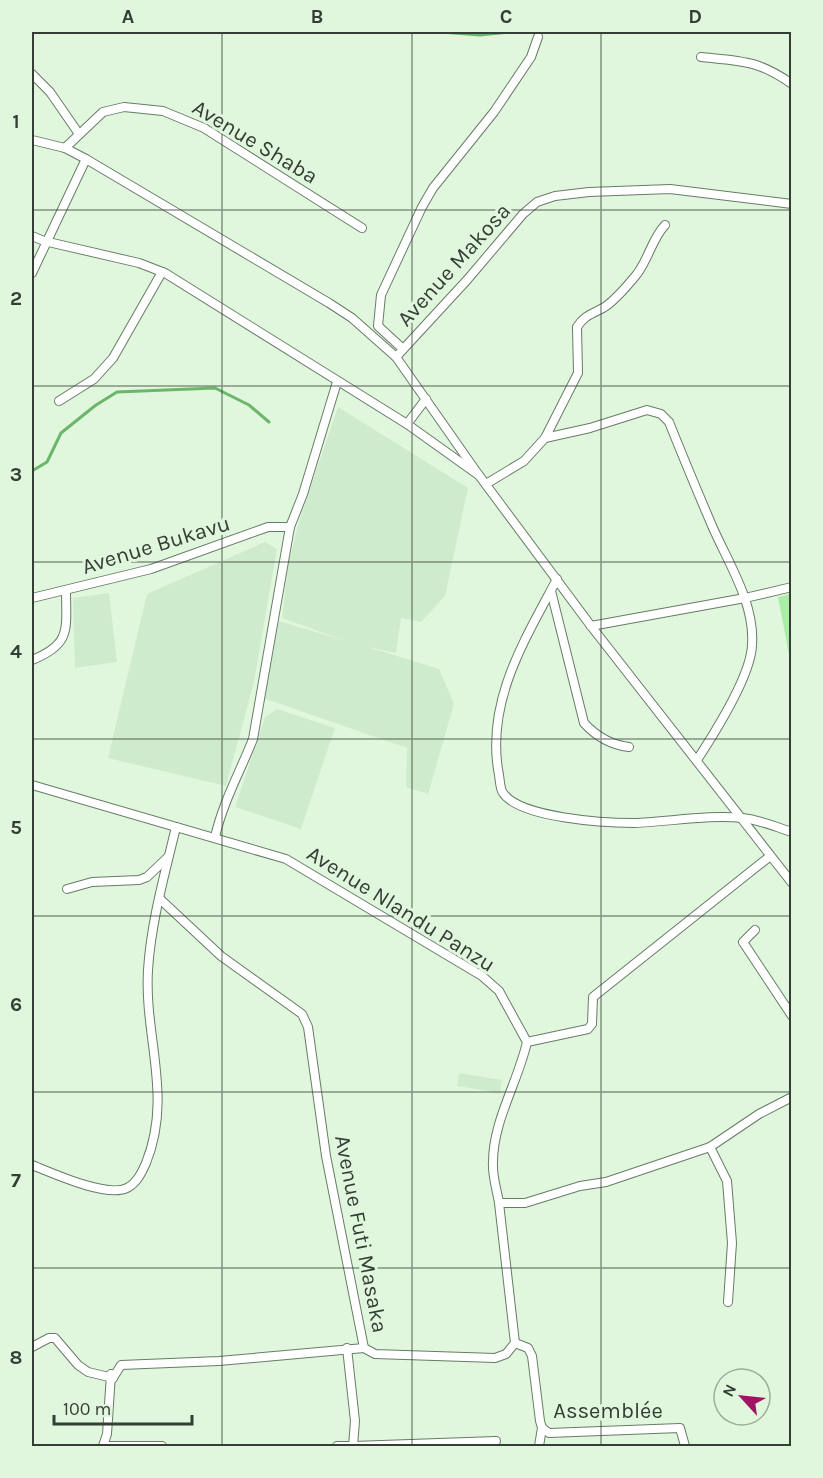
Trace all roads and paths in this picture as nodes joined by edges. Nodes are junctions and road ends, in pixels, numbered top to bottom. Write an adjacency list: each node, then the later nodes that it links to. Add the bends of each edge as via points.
1 (538, 37): 16 (street, via 531,57 494,112 433,188 381,295 378,326)
2 (701, 57): 4 (street, via 753,63 771,69)
3 (32, 74): 5 (street, via 50,92)
4 (792, 84)
5 (78, 134): 7 (street, Avenue Shaba); 11 (street, Avenue Shaba, via 111,109 154,109 180,116)
6 (32, 140): 7 (street)
7 (65, 148): 8 (street)
8 (86, 159): 13 (street); 17 (street, via 329,303)
9 (792, 204): 16 (street, Avenue Makosa, via 670,189 589,192 537,202)
10 (665, 225): 22 (street, via 655,236 637,274 614,299 589,313 577,327 578,373)
11 (362, 228)
12 (32, 236): 13 (street)
13 (44, 241): 14 (street); 15 (street)
14 (162, 272): 18 (street, via 206,296); 20 (street, via 113,358 94,379)
15 (32, 273)
16 (403, 349): 17 (street, Avenue Makosa)
17 (396, 357): 19 (street)
18 (337, 382): 21 (street); 25 (street)
19 (426, 399): 21 (street); 23 (street)
20 (59, 401)
21 (407, 424): 23 (street)
22 (545, 438): 24 (street, via 524,462); 31 (street, via 647,410 661,414 669,422)
23 (478, 474): 24 (street)
24 (486, 484): 26 (street)
25 (290, 526): 28 (street, Avenue Bukavu, via 268,527 151,569); 40 (street, via 253,739 222,808)
26 (558, 579): 29 (street); 32 (street)
27 (792, 587): 31 (street)
28 (66, 590): 30 (street, Avenue Bukavu); 33 (street, via 62,641)
29 (551, 591): 34 (street, via 584,723 615,745); 37 (street, via 513,662 503,693 496,725 495,760 502,792 513,803 554,816 589,821)
30 (32, 598)
31 (745, 598): 32 (street); 35 (street, via 753,648 726,711)
32 (591, 626): 35 (street)
33 (32, 660)
34 (629, 747)
35 (697, 760): 37 (street)
36 (32, 785): 38 (street, Avenue Nlandu Panzu)
37 (743, 818): 39 (street); 42 (street)
38 (176, 827): 40 (street, Avenue Nlandu Panzu); 41 (street)
39 (792, 832)
40 (215, 837): 48 (street, Avenue Nlandu Panzu, via 286,859 482,976 499,991)
41 (169, 855): 44 (street, via 139,880 92,882); 45 (street)
42 (769, 857): 43 (street); 48 (street, via 593,997 592,1024 588,1029)
43 (792, 883)
44 (67, 889)
45 (160, 899): 51 (street, via 147,993 159,1083 159,1117 142,1171 135,1182 120,1190 76,1183); 57 (street, Avenue Futi Masaka, via 221,956 302,1014 308,1027 326,1156)
46 (755, 930): 47 (street, via 743,942)
47 (792, 1016)
48 (527, 1042): 52 (street, via 494,1148 492,1164)
49 (792, 1097): 50 (street)
50 (710, 1147): 52 (street, via 606,1182 525,1203); 53 (street, via 727,1181 732,1243)
51 (32, 1165)
52 (499, 1203): 54 (street)
53 (728, 1302)
54 (515, 1343): 57 (street, Avenue Futi Masaka, via 506,1354 495,1358 375,1354); 59 (street, Assemblée, via 528,1348 532,1356)
55 (32, 1347): 58 (street, via 56,1338 88,1372)
56 (346, 1348): 57 (street); 58 (street, via 219,1361 121,1365); 64 (street, via 355,1421)
57 (364, 1348)
58 (112, 1377): 61 (street)
59 (542, 1428): 65 (street); 66 (street, Assemblée, via 549,1433 680,1428)
60 (496, 1441): 64 (street)
61 (103, 1446): 62 (street)
62 (162, 1446)
63 (338, 1446): 64 (street)
64 (353, 1446)
65 (539, 1446)
66 (685, 1446)

